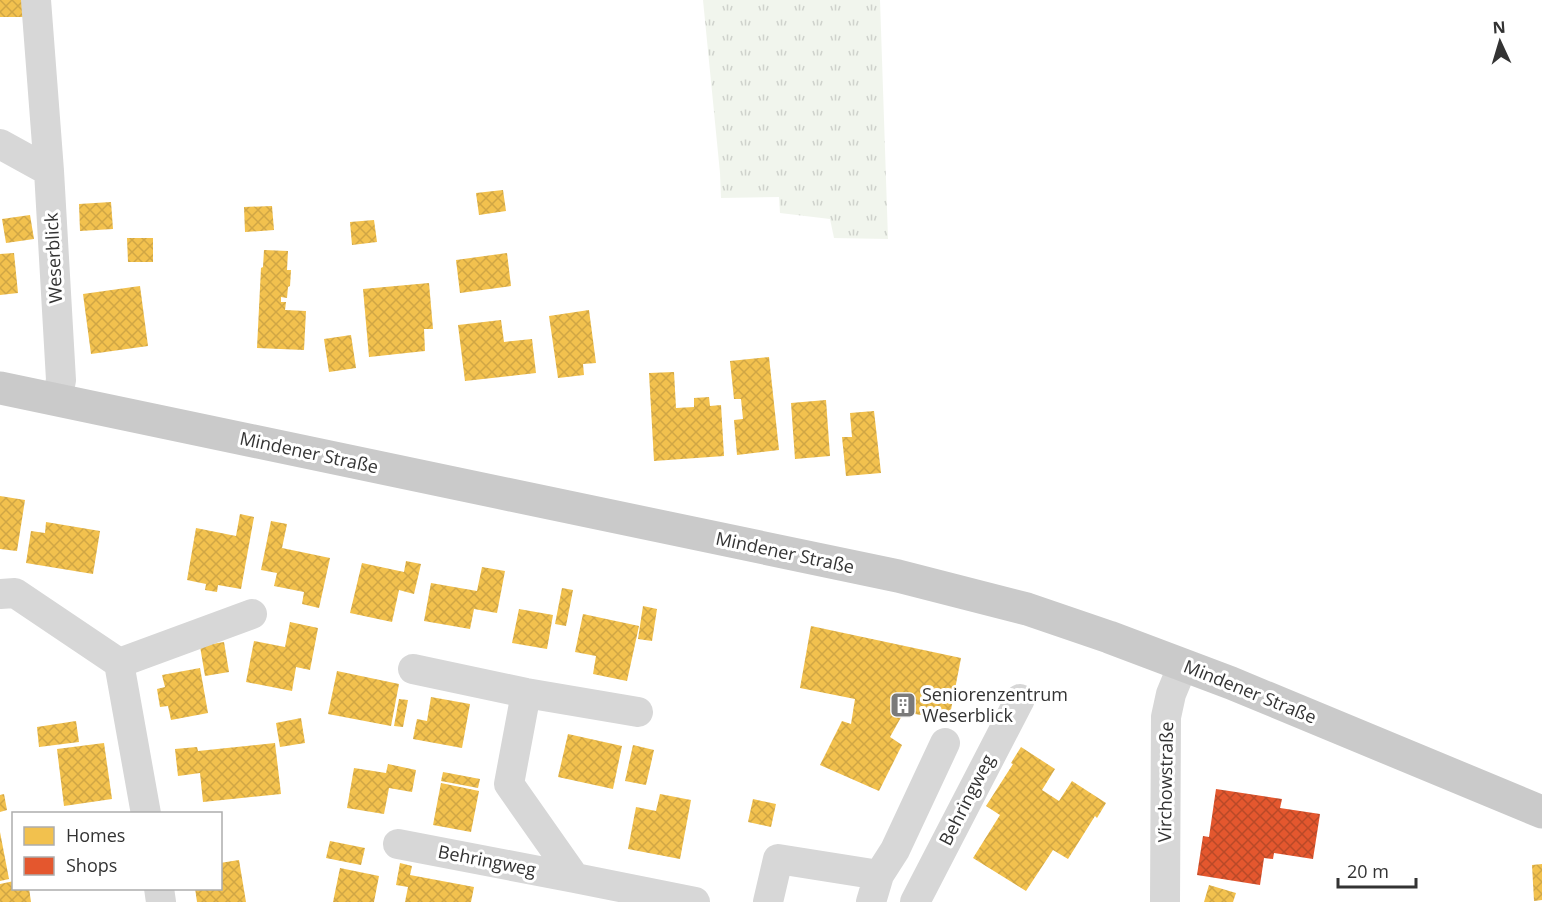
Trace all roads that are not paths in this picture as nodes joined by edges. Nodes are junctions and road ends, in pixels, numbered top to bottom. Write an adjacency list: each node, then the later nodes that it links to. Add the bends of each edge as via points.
1 (36, 0): 3 (street, Weserblick)
2 (0, 144): 3 (street)
3 (49, 171): 5 (street, Weserblick, via 61,380)
4 (0, 388): 5 (main road, Mindener Straße)
5 (57, 400): 9 (main road, Mindener Straße, via 898,576 1027,609)
6 (0, 594): 8 (street, via 15,593)
7 (252, 614): 8 (street)
8 (119, 663): 15 (street)
9 (1184, 665): 16 (main road, Mindener Straße); 23 (street, Virchowstraße, via 1166,717)
10 (413, 669): 11 (street)
11 (526, 693): 13 (street); 18 (street, Behringweg, via 509,784)
12 (1020, 699): 22 (street, Behringweg)
13 (638, 712)
14 (945, 743): 19 (street)
15 (146, 812)
16 (1542, 812)
17 (398, 844): 18 (street, Behringweg)
18 (575, 878): 20 (street, Behringweg)
19 (875, 889): 21 (street, via 778,859)
20 (695, 902)
21 (768, 902)
22 (915, 902)
23 (1165, 902)

